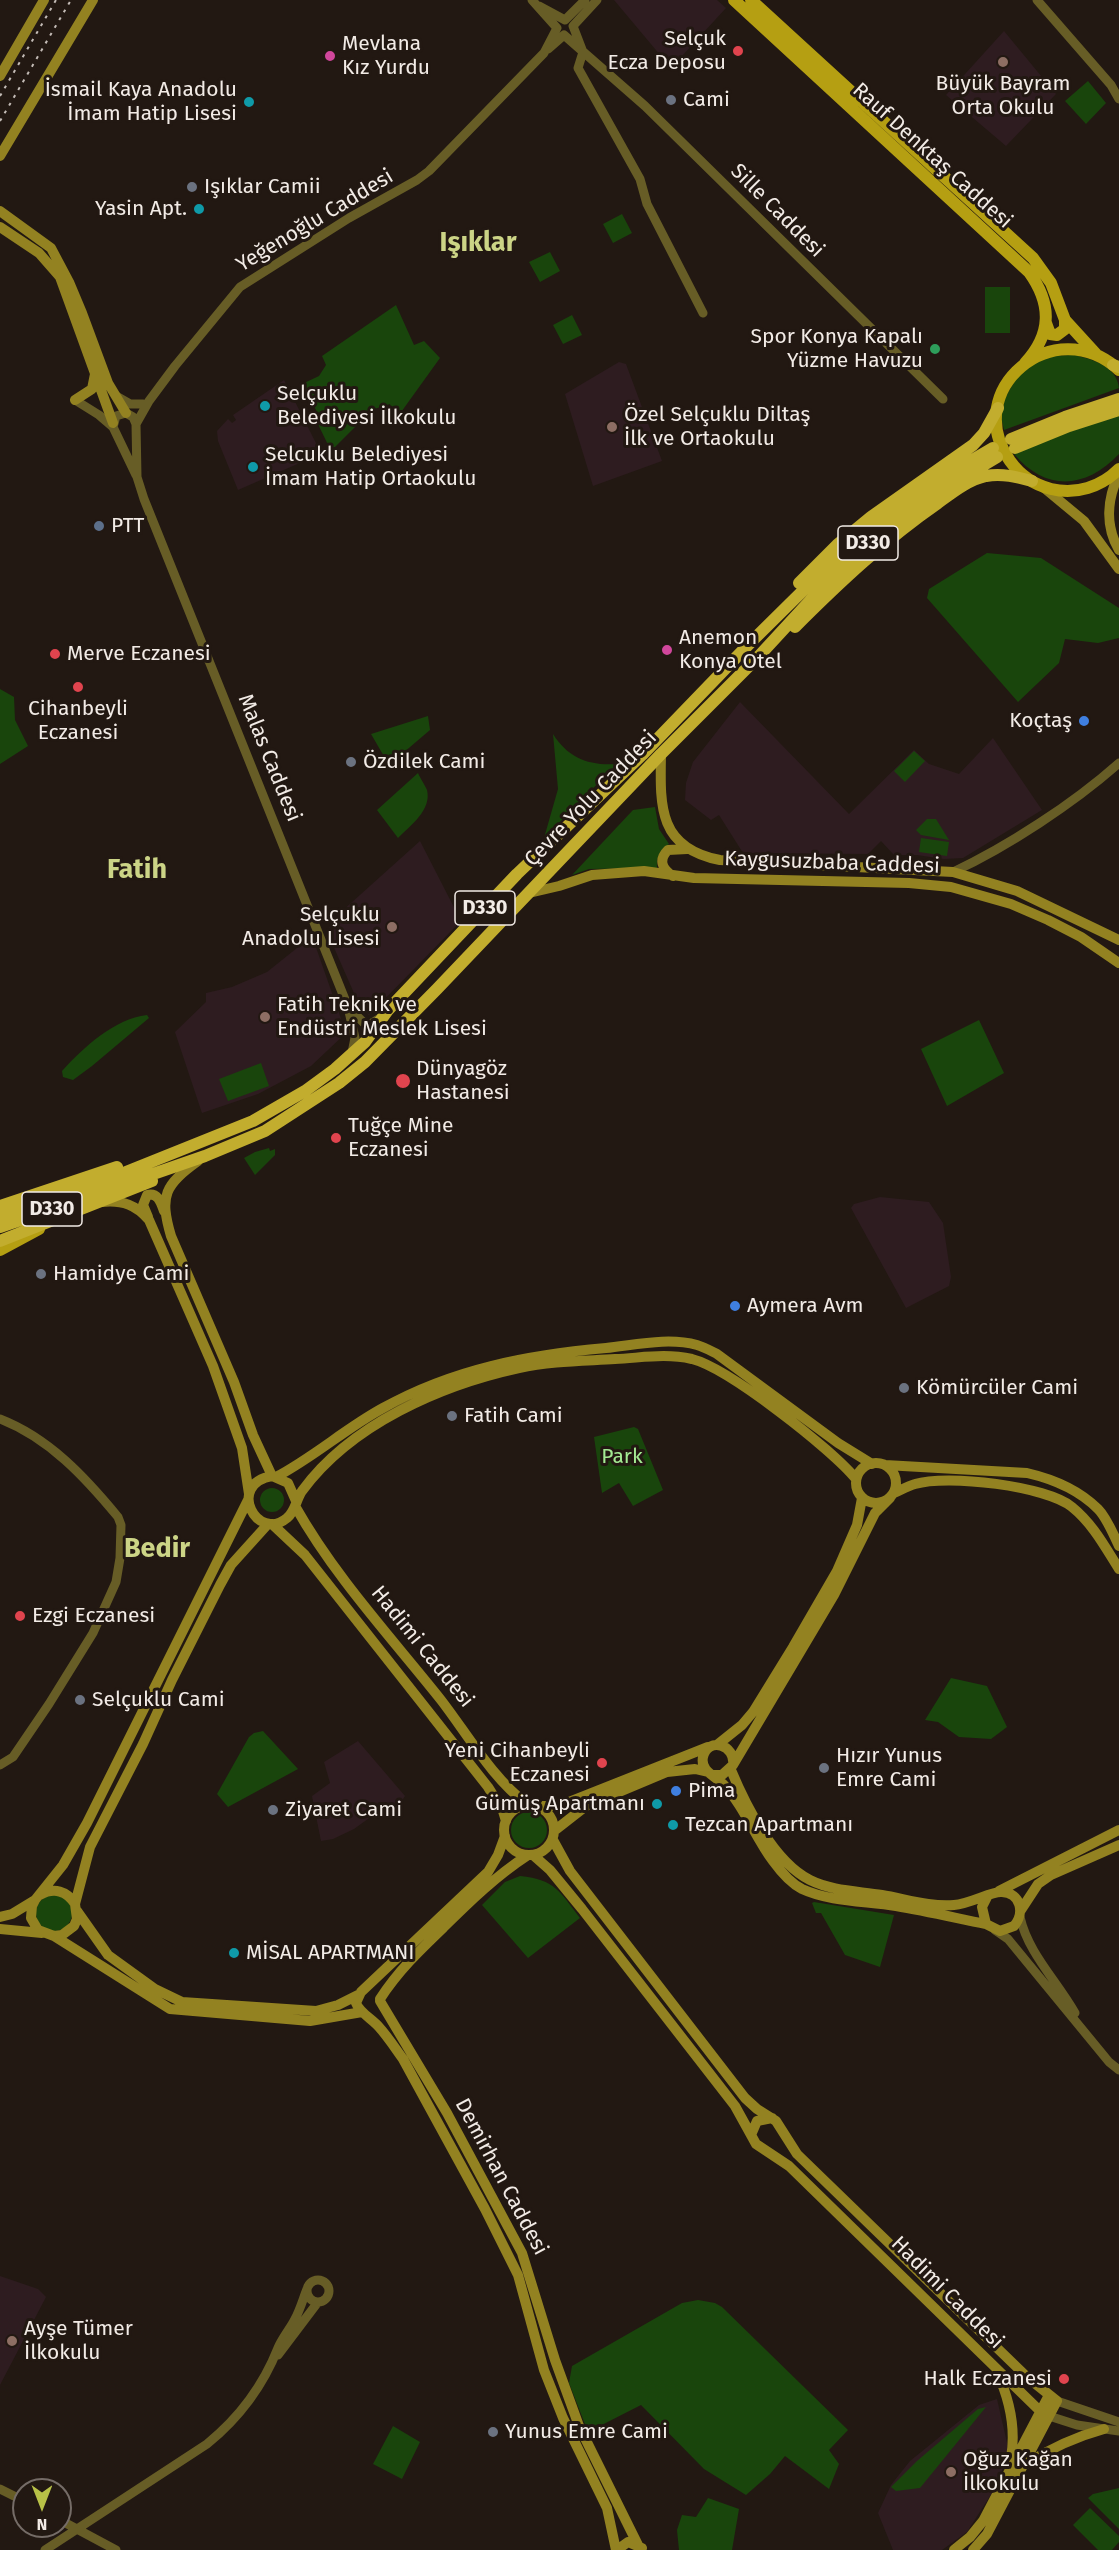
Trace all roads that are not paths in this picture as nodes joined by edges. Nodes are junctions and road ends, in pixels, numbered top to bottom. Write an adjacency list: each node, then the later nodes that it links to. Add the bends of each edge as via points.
1 (44, 0): 12 (main road)
2 (93, 0): 14 (main road)
3 (585, 0): 9 (street)
4 (597, 0): 9 (street)
5 (734, 0): 19 (main road, Rauf Denktaş Caddesi, via 1024,266 1042,296)
6 (752, 0): 18 (main road, Rauf Denktaş Caddesi, via 1033,258 1052,283)
7 (1037, 0): 13 (street, via 1112,85)
8 (534, 3): 9 (street); 10 (street, Sille Caddesi)
9 (569, 23): 10 (street, via 571,32); 10 (street, via 559,23); 11 (street)
10 (561, 32): 11 (street, Sille Caddesi); 28 (street, Yeğenoğlu Caddesi, via 417,180 240,288)
11 (583, 52): 17 (street, via 579,68 640,179 647,204); 25 (street, Sille Caddesi, via 645,106)
12 (0, 76)
13 (1119, 99)
14 (0, 156)
15 (0, 211): 24 (main road, via 51,248)
16 (0, 227): 23 (main road, via 39,253 60,277)
17 (703, 313)
18 (1065, 320): 19 (main road, via 1065,330 1057,335 1050,334); 20 (main road, Rauf Denktaş Caddesi)
19 (1046, 323): 21 (main road, via 1041,342)
20 (1096, 354): 21 (main road, via 1062,349 1045,352); 22 (main road)
21 (1025, 363): 29 (main road, via 1006,386)
22 (1117, 368)
23 (95, 370): 27 (main road, via 92,389); 33 (main road)
24 (116, 396): 28 (street, via 130,404); 31 (main road)
25 (943, 399)
26 (1119, 399): 30 (highway, via 1050,422 1013,444)
27 (75, 400): 33 (street)
28 (146, 403): 31 (street); 32 (street)
29 (998, 408): 37 (main road, via 997,426 1004,450 1013,465); 40 (highway, via 973,445 894,498 837,545 764,621)
30 (1119, 410)
31 (127, 413): 32 (street, via 133,417); 33 (street, via 116,416)
32 (135, 426): 33 (street, via 128,435); 36 (street)
33 (114, 428): 36 (street)
34 (1119, 469): 37 (main road, via 1102,482 1081,490 1058,490)
35 (1119, 474): 38 (main road, via 1109,517)
36 (137, 477): 50 (street, Malas Caddesi)
37 (1036, 483): 39 (main road, via 1084,521); 41 (highway, via 1014,476 989,475 955,491 875,550)
38 (1119, 550)
39 (1119, 569)
40 (751, 642): 41 (highway, Çevre Yolu Caddesi / D330, via 848,547 888,514 933,483 995,453 917,505 861,549 812,596); 51 (highway, Çevre Yolu Caddesi / D330, via 642,755 517,874)
41 (759, 656): 42 (highway, Çevre Yolu Caddesi / D330)
42 (661, 754): 44 (main road, via 663,812 671,831); 47 (highway, Çevre Yolu Caddesi / D330)
43 (1119, 763): 45 (street, via 1064,806)
44 (688, 849): 45 (main road, Kaygusuzbaba Caddesi, via 720,860); 46 (main road, via 668,850 662,855 662,864)
45 (953, 872): 48 (main road, Kaygusuzbaba Caddesi, via 1017,891)
46 (674, 876): 47 (main road, Kaygusuzbaba Caddesi, via 615,872); 49 (main road, Kaygusuzbaba Caddesi, via 951,887 1011,904 1048,920)
47 (529, 893): 54 (highway, Çevre Yolu Caddesi / D330, via 381,1046 339,1083 265,1131)
48 (1119, 940)
49 (1119, 963)
50 (348, 1007): 51 (street, via 367,1026); 52 (street, Malas Caddesi, via 356,1038)
51 (388, 1010): 52 (highway, Çevre Yolu Caddesi / D330)
52 (350, 1056): 53 (highway, Çevre Yolu Caddesi / D330, via 273,1110)
53 (198, 1143): 55 (highway, Çevre Yolu Caddesi / D330); 57 (highway)
54 (204, 1156): 55 (highway, Çevre Yolu Caddesi / D330); 56 (highway); 58 (main road, via 171,1183)
55 (102, 1186): 59 (highway, D330); 62 (highway, D330)
56 (99, 1203): 60 (main road, via 127,1203); 61 (highway)
57 (0, 1206)
58 (165, 1214): 60 (main road, via 158,1197 147,1195 143,1204); 68 (main road, via 253,1435)
59 (0, 1218)
60 (149, 1220): 71 (main road, via 213,1366 242,1448)
61 (52, 1222): 63 (highway); 64 (main road)
62 (0, 1227)
63 (0, 1241)
64 (0, 1250)
65 (0, 1419): 78 (street, via 25,1429 83,1476 121,1525 116,1582 93,1633 13,1757)
66 (872, 1464): 67 (main road); 68 (main road, via 717,1354 696,1345 669,1342 545,1353 465,1371 383,1408 320,1452); 69 (main road, via 861,1469)
67 (885, 1465): 70 (main road, via 896,1480); 75 (main road, via 1027,1473 1048,1478 1099,1510)
68 (274, 1476): 71 (main road, via 257,1482); 73 (main road, via 293,1488)
69 (856, 1479): 72 (main road); 73 (main road, via 846,1467 728,1376 693,1360 661,1355 520,1367 428,1398 379,1424 329,1459)
70 (892, 1495): 72 (main road, via 879,1503); 76 (main road, via 916,1483 945,1480 1030,1489 1057,1497 1097,1532); 79 (main road, via 875,1513 834,1595)
71 (248, 1497): 74 (main road, via 256,1518); 89 (main road, via 87,1823 63,1865)
72 (862, 1498): 77 (main road, via 857,1525 837,1571 793,1647 753,1712)
73 (296, 1503): 74 (main road, via 287,1519); 81 (main road, Hadimi Caddesi, via 338,1574 512,1794)
74 (270, 1524): 82 (main road, Hadimi Caddesi, via 305,1555 364,1629 488,1787); 91 (main road, via 231,1565 172,1680 90,1846)
75 (1119, 1546)
76 (1119, 1569)
77 (714, 1745): 79 (main road, via 730,1751); 80 (main road, via 702,1758); 81 (main road, via 559,1806)
78 (0, 1765)
79 (732, 1768): 80 (main road, via 722,1775); 90 (main road, via 739,1792 782,1857 809,1880 936,1905 957,1905)
80 (710, 1773): 84 (main road, via 688,1769 667,1772 586,1806); 94 (main road, via 732,1796 772,1861 803,1889)
81 (532, 1806): 82 (main road, via 514,1810); 84 (main road, via 550,1816)
82 (506, 1821): 85 (main road)
83 (1119, 1830): 88 (main road)
84 (554, 1835): 87 (main road, via 541,1852); 105 (main road, via 570,1871 745,2098)
85 (505, 1836): 87 (main road, via 513,1850); 99 (main road, via 488,1872)
86 (1119, 1845): 92 (main road, via 1038,1884)
87 (530, 1855): 98 (main road, via 496,1877); 107 (main road, via 550,1870 582,1909 735,2106)
88 (999, 1892): 90 (main road); 92 (main road, via 1016,1898)
89 (37, 1897): 91 (main road, via 60,1891 72,1898); 93 (main road, via 12,1914); 96 (main road, via 31,1918)
90 (987, 1897): 94 (main road, via 982,1907)
91 (76, 1907): 97 (main road, via 76,1918 68,1931); 99 (main road, via 108,1955 155,1989 182,2002 316,2011)
92 (1020, 1914): 94 (main road, via 1010,1929); 103 (street, via 1033,1950 1063,1992)
93 (0, 1917)
94 (991, 1927): 103 (street, via 1008,1940)
95 (0, 1929): 96 (main road)
96 (42, 1933): 97 (main road)
97 (54, 1936): 101 (main road, via 170,2009 310,2021)
98 (392, 1980): 100 (main road); 102 (main road, via 390,2006)
99 (361, 1993): 100 (main road, via 375,1992); 101 (main road, via 357,2006)
100 (380, 2000): 101 (main road, via 376,2010); 102 (main road, Demirhan Caddesi)
101 (364, 2013): 125 (main road, Demirhan Caddesi, via 403,2059 518,2275 544,2370 607,2508)
102 (394, 2022): 122 (main road, Demirhan Caddesi, via 522,2253 579,2426)
103 (1084, 2031): 104 (street)
104 (1119, 2070)
105 (772, 2118): 106 (main road); 107 (main road, via 753,2124)
106 (782, 2129): 108 (main road, via 778,2143); 113 (main road, Hadimi Caddesi, via 812,2169)
107 (751, 2134): 108 (main road, via 756,2144)
108 (765, 2148): 112 (main road, Hadimi Caddesi, via 789,2166)
109 (307, 2289): 110 (street, via 310,2299); 110 (street, via 318,2280 327,2285 328,2295); 111 (street)
110 (318, 2302): 111 (street)
111 (276, 2357): 121 (street, via 230,2425)
112 (996, 2368): 114 (main road, Hadimi Caddesi); 119 (main road, via 1011,2416 1013,2445)
113 (1053, 2398): 114 (main road); 115 (street, Hadimi Caddesi)
114 (1045, 2414): 116 (street, Hadimi Caddesi); 118 (main road); 119 (main road)
115 (1119, 2422)
116 (1104, 2429): 117 (street, Hadimi Caddesi); 118 (main road, via 1050,2448)
117 (1119, 2431)
118 (1026, 2464): 127 (main road, via 987,2534)
119 (1009, 2471): 126 (main road, via 983,2521)
120 (72, 2527): 121 (street)
121 (76, 2529): 123 (street); 124 (street)
122 (641, 2547): 125 (main road, via 628,2542)
123 (45, 2550)
124 (116, 2550)
125 (616, 2550)
126 (954, 2550)
127 (973, 2550)

